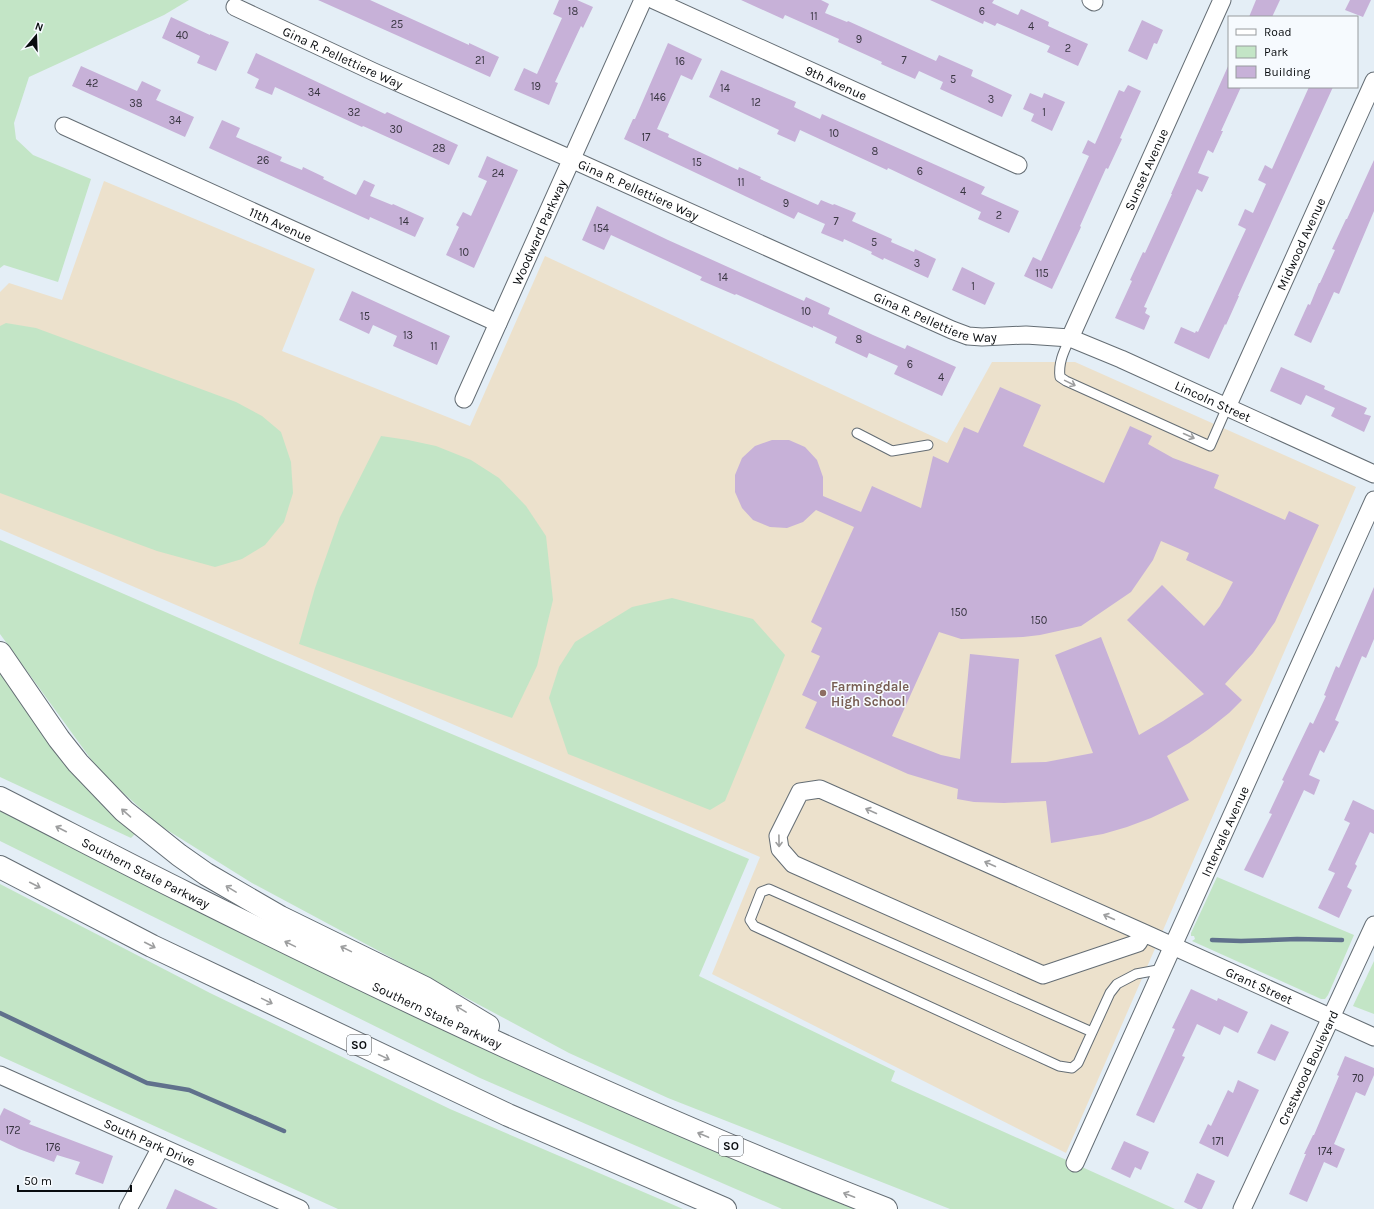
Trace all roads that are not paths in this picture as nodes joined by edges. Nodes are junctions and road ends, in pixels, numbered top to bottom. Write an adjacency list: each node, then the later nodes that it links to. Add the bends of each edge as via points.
1 (643, 0): 7 (street, Woodward Parkway)
2 (654, 0): 8 (street, 9th Avenue)
3 (1222, 0): 11 (street, Sunset Avenue)
4 (235, 7): 7 (street, Gina R. Pellettiere Way)
5 (1374, 81): 13 (street, Midwood Avenue)
6 (64, 126): 9 (street, 11th Avenue)
7 (571, 159): 9 (street, Woodward Parkway); 10 (street, Gina R. Pellettiere Way, via 968,336)
8 (1018, 165)
9 (498, 323): 12 (street, Woodward Parkway)
10 (1050, 336): 11 (street, Lincoln Street)
11 (1070, 338): 13 (street, Lincoln Street); 13 (lane, one-way to 13, via 1059,368 1060,377 1210,446)
12 (464, 399)
13 (1227, 407): 16 (street, Lincoln Street)
14 (856, 433): 15 (lane, via 892,450)
15 (928, 446)
16 (1374, 474)
17 (1374, 500): 23 (street, Intervale Avenue)
18 (0, 653): 29 (highway, one-way to 18, via 425,988 280,917 179,856 124,812 78,763)
19 (0, 798): 29 (highway, Southern State Parkway / SO, one-way to 19, via 186,894)
20 (0, 867): 34 (highway, SO, one-way to 34, via 152,946 395,1062 508,1115)
21 (1374, 925): 25 (street, Crestwood Boulevard)
22 (1144, 933): 22 (street, Grant Street, one-way to 22, via 820,789 800,792 778,836 780,849 793,864 1043,975 1138,943); 23 (street, Grant Street)
23 (1173, 946): 24 (street, Intervale Avenue); 25 (street, Grant Street)
24 (1163, 969): 26 (lane, via 1136,974 1117,984 1110,993); 31 (street, Intervale Avenue)
25 (1331, 1018): 27 (street, Grant Street); 36 (street, Crestwood Boulevard)
26 (1092, 1032): 26 (lane, via 1078,1063 1072,1068 1059,1066 754,926 750,920 762,892 769,889)
27 (1374, 1037)
28 (0, 1075): 30 (street, South Park Drive)
29 (578, 1080): 35 (highway, Southern State Parkway / SO, one-way to 29, via 696,1132)
30 (161, 1147): 32 (street); 33 (street, South Park Drive)
31 (1075, 1163)
32 (128, 1209)
33 (300, 1209)
34 (725, 1209)
35 (886, 1209)
36 (1242, 1209)

